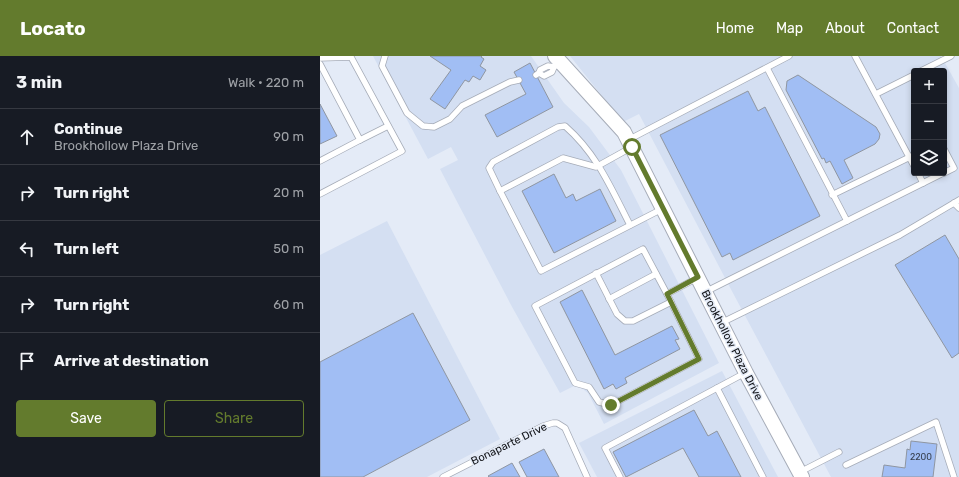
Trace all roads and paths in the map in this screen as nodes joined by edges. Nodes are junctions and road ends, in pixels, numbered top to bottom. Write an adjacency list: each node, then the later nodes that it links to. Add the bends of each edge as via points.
1 (385, 56): 12 (lane, via 382,66 407,113 423,126 434,127 450,118 462,106)
2 (789, 56): 8 (lane)
3 (855, 56): 13 (lane)
4 (951, 56): 9 (lane)
5 (320, 58): 14 (lane, via 351,57)
6 (556, 62): 10 (lane); 16 (street, Brookhollow Plaza Drive, via 624,132)
7 (320, 64): 15 (lane)
8 (767, 68): 16 (lane); 28 (lane)
9 (928, 68)
10 (537, 74)
11 (911, 76): 13 (lane)
12 (519, 80)
13 (876, 94): 17 (lane)
14 (388, 126): 15 (lane); 27 (lane, via 402,151)
15 (360, 140): 20 (lane)
16 (630, 144): 21 (lane); 31 (street, Brookhollow Plaza Drive)
17 (911, 154)
18 (947, 155): 22 (lane, via 954,168)
19 (911, 156): 28 (lane)
20 (320, 161)
21 (600, 165): 26 (lane, via 596,167 563,158); 26 (lane, via 575,134 565,126 558,127 492,162 489,168); 33 (lane)
22 (947, 172)
23 (920, 176): 25 (lane)
24 (938, 176): 25 (lane)
25 (923, 183): 32 (lane)
26 (500, 191): 33 (lane, via 541,271)
27 (320, 194)
28 (832, 195): 32 (lane)
29 (957, 202): 30 (lane); 41 (lane, via 900,235)
30 (959, 208)
31 (663, 209): 33 (lane); 36 (street, Brookhollow Plaza Drive)
32 (847, 221): 37 (lane)
33 (630, 225)
34 (596, 273): 35 (lane, via 643,249); 39 (lane); 40 (lane, via 534,306 575,383 589,387 599,402 611,405 699,359)
35 (656, 274): 38 (lane); 39 (lane)
36 (698, 277): 37 (street, Brookhollow Plaza Drive); 38 (lane)
37 (705, 292): 41 (street, Brookhollow Plaza Drive)
38 (667, 294): 40 (lane)
39 (609, 299): 40 (lane, via 617,314 625,321 633,321)
40 (671, 302)
41 (721, 323): 42 (street, Brookhollow Plaza Drive)
42 (746, 373): 43 (lane); 46 (street, Brookhollow Plaza Drive)
43 (717, 388): 49 (lane, via 605,448); 50 (lane)
44 (839, 452): 46 (lane)
45 (846, 464): 51 (lane, via 936,422)
46 (800, 475)
47 (443, 477): 48 (lane, Bonaparte Drive, via 553,423 565,428)
48 (587, 477)
49 (620, 477)
50 (763, 477)
51 (954, 477)

